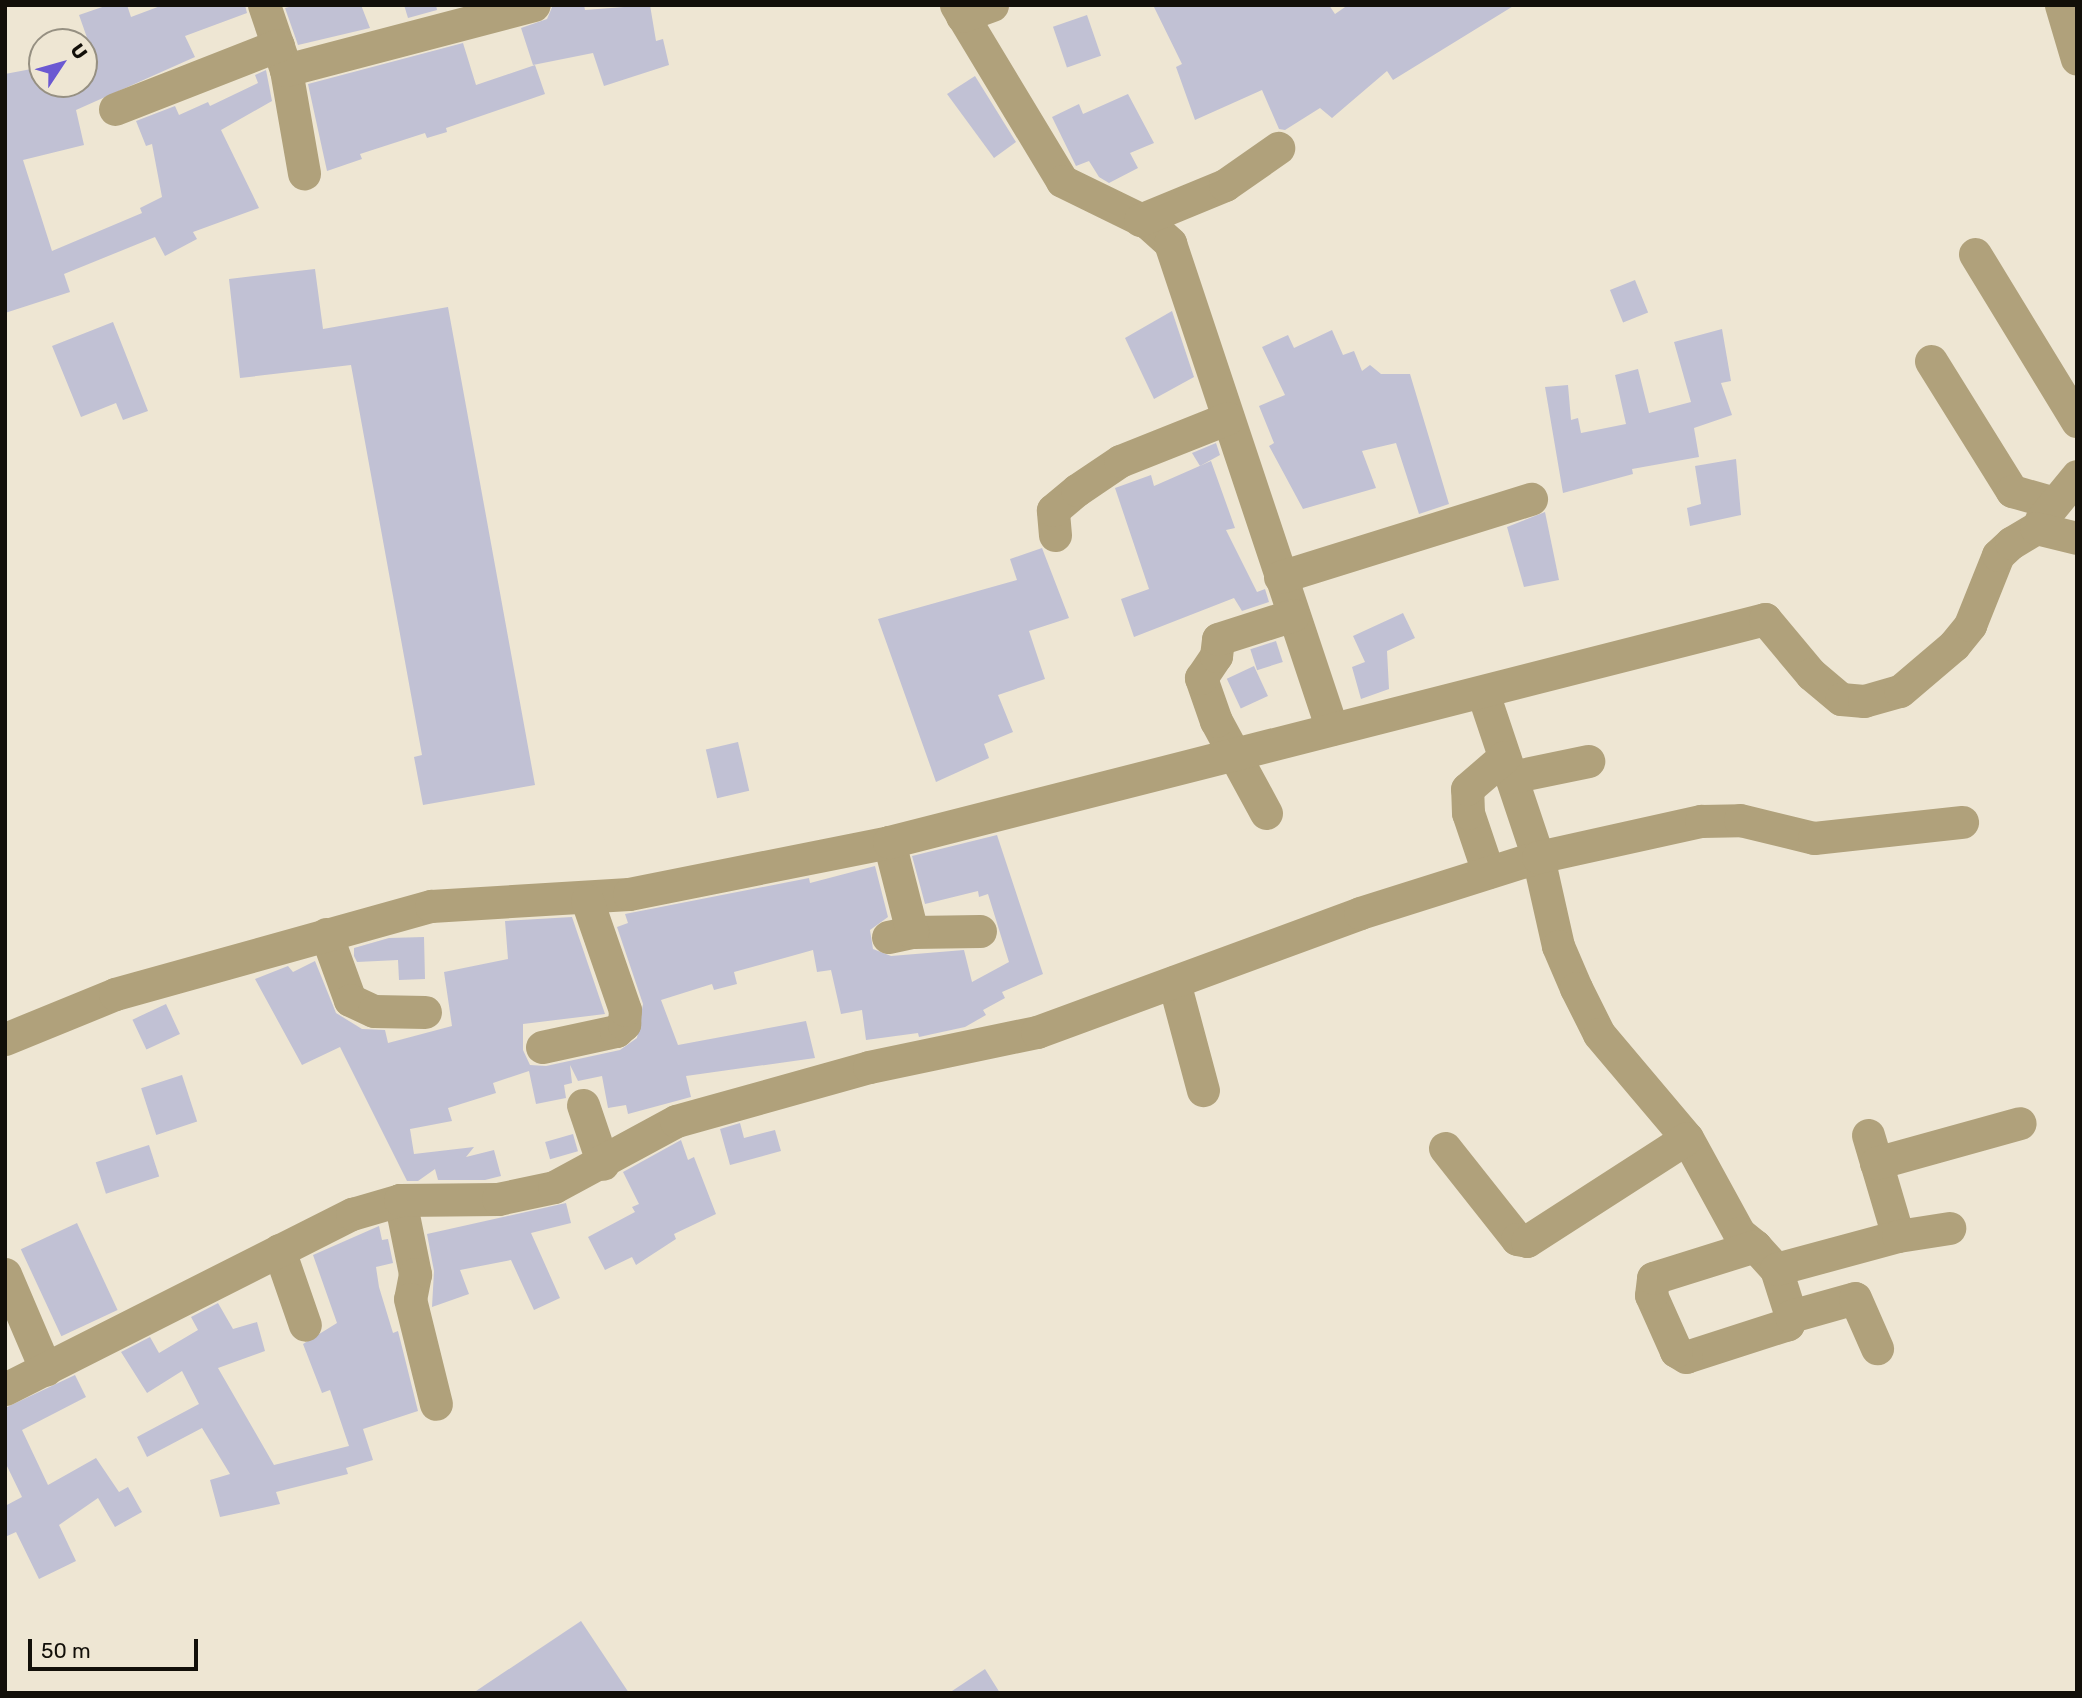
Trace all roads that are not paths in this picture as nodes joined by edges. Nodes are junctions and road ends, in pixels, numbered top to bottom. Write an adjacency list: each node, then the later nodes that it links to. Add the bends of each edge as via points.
1 (264, 5): 5 (street)
2 (534, 5): 5 (street)
3 (2061, 5): 6 (street)
4 (970, 9): 10 (street, via 1062,181)
5 (282, 57): 7 (street); 9 (street)
6 (2077, 59)
7 (116, 108)
8 (1278, 148): 10 (street, via 1225,185)
9 (304, 173)
10 (1140, 220): 13 (street, via 1170,243)
11 (1975, 254): 14 (street)
12 (1931, 361): 17 (street, via 2012,491)
13 (1227, 418): 18 (street, via 1120,461 1077,490 1053,510); 20 (street)
14 (2077, 421)
15 (2077, 476): 17 (street)
16 (1531, 499): 20 (street)
17 (2044, 515): 19 (street); 22 (street, via 1998,555 1970,625 1936,664 1900,691 1864,701 1841,699 1811,674 1765,619)
18 (1055, 535)
19 (2077, 538)
20 (1280, 577): 21 (street)
21 (1293, 615): 23 (street); 24 (street, via 1218,639 1216,656 1201,678)
22 (1483, 693): 23 (street); 26 (street)
23 (1332, 729): 24 (street)
24 (1235, 750): 27 (street); 29 (street)
25 (1588, 761): 26 (street)
26 (1508, 767): 30 (street); 31 (street, via 1466,789 1468,813)
27 (1266, 813)
28 (1962, 822): 30 (street, via 1814,838 1740,820 1701,821)
29 (889, 842): 32 (street); 33 (street, via 900,935)
30 (1538, 856): 31 (street); 42 (street, via 1558,946 1599,1034)
31 (1488, 872): 35 (street)
32 (587, 900): 34 (street, via 431,906); 38 (street, via 625,1010 624,1024 616,1031)
33 (980, 931)
34 (326, 934): 36 (street, via 350,1000 374,1012); 37 (street, via 115,994)
35 (1174, 982): 39 (street); 44 (street, via 1037,1032 869,1067 694,1115)
36 (425, 1012)
37 (5, 1039)
38 (542, 1047)
39 (1203, 1090)
40 (583, 1105): 44 (street)
41 (2020, 1123): 47 (street, via 1872,1149)
42 (1687, 1138): 43 (street, via 1527,1241 1517,1239); 49 (street, via 1727,1214)
43 (1445, 1148)
44 (603, 1164): 45 (street, via 554,1187 498,1199)
45 (400, 1200): 48 (street, via 352,1214); 56 (street, via 415,1274 410,1299)
46 (1949, 1228): 47 (street)
47 (1898, 1236): 49 (street)
48 (279, 1250): 52 (street); 54 (street)
49 (1765, 1258): 51 (street); 51 (street, via 1653,1278 1651,1295 1670,1342 1686,1357 1788,1324)
50 (5, 1274): 54 (street)
51 (1791, 1316): 53 (street, via 1855,1298)
52 (305, 1325)
53 (1877, 1348)
54 (46, 1370): 55 (street)
55 (5, 1389)
56 (436, 1404)

